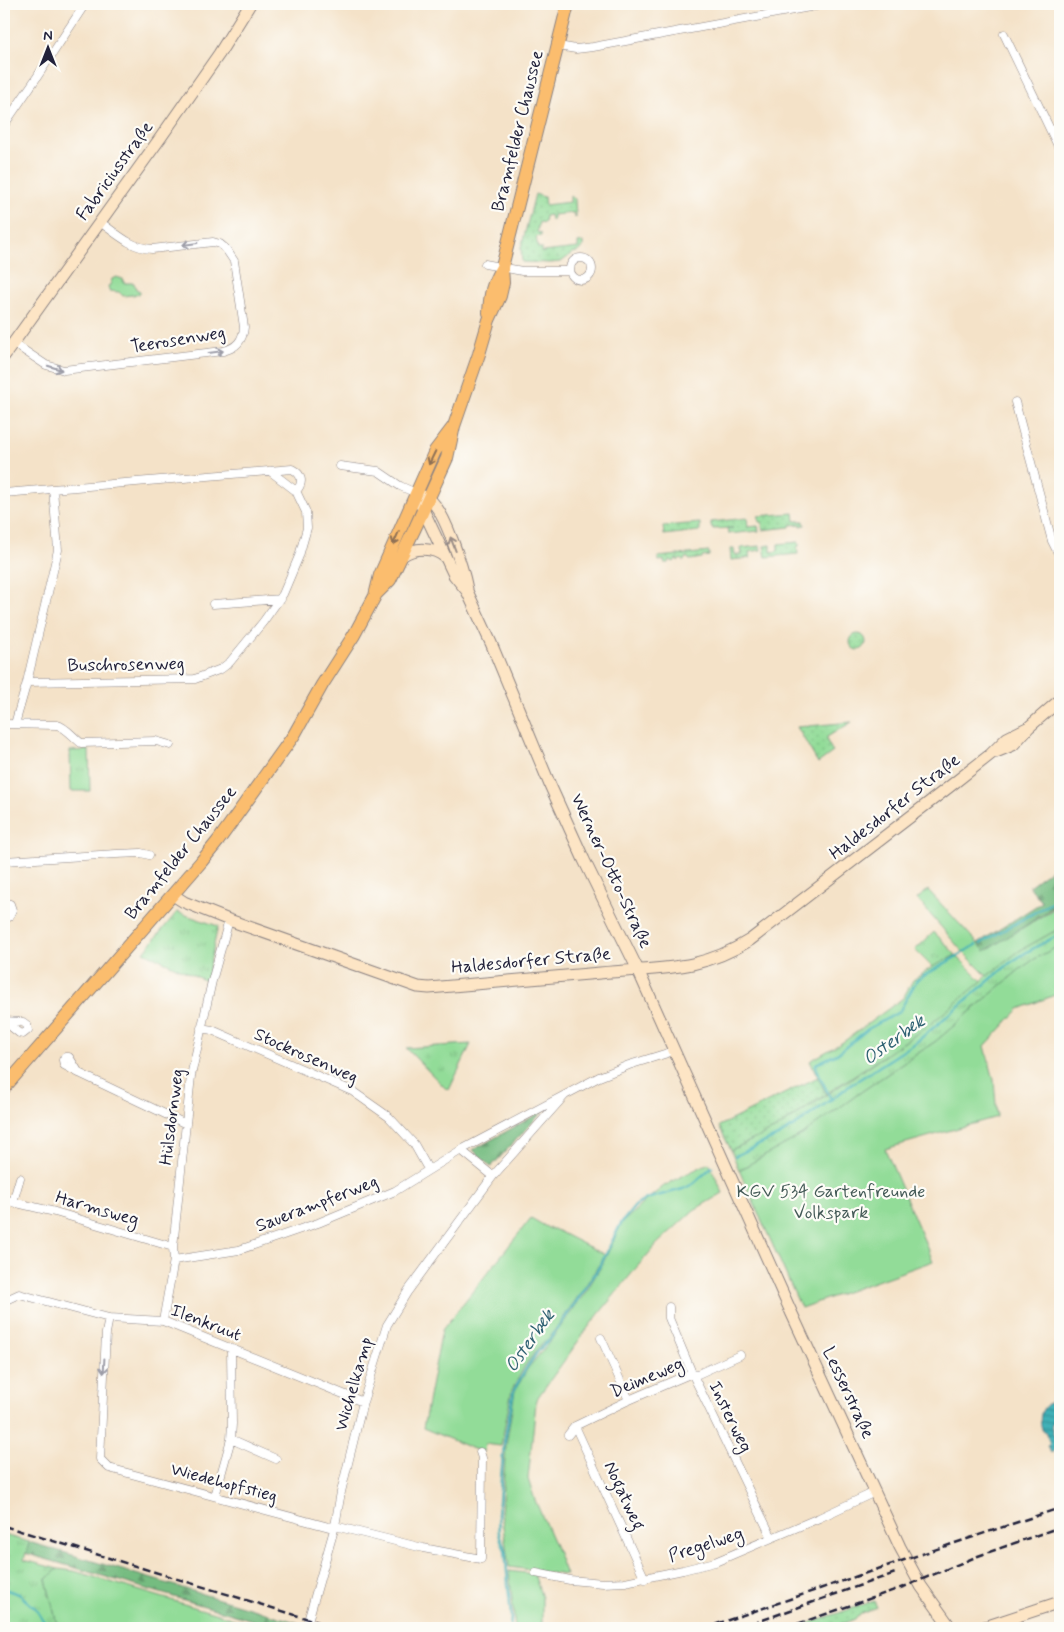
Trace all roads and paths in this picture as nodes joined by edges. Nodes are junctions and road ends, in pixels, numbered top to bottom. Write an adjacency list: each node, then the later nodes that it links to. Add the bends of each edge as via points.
1 (85, 4): 7 (street)
2 (250, 4): 9 (street, Fabriciusstraße, via 210,67)
3 (568, 4): 6 (main road, Bramfelder Chaussee)
4 (826, 4): 6 (street, via 593,47)
5 (1004, 34): 8 (street)
6 (558, 46): 11 (main road, Bramfelder Chaussee)
7 (4, 125)
8 (1060, 150)
9 (100, 222): 13 (street, Fabriciusstraße); 13 (street, Teerosenweg, one-way to 9, via 46,365 64,370 223,351 239,343 244,327 234,261 226,249 213,242 142,248 134,246)
10 (485, 264): 11 (street)
11 (502, 267): 12 (street, via 522,271); 16 (main road, Bramfelder Chaussee, via 493,281 489,320)
12 (570, 271)
13 (13, 344): 14 (street, Fabriciusstraße)
14 (4, 356)
15 (1015, 402): 25 (street, via 1052,541)
16 (454, 426): 22 (main road, Bramfelder Chaussee, one-way to 22, via 435,451); 23 (main road, Bramfelder Chaussee, via 447,458)
17 (340, 466): 22 (street, via 378,471)
18 (270, 471): 19 (street, Buschrosenweg); 20 (street); 20 (street, Buschrosenweg, via 292,469 298,472 301,482)
19 (53, 489): 21 (street, Buschrosenweg); 32 (street, via 58,550)
20 (296, 490): 30 (street, Buschrosenweg, via 306,512 307,528)
21 (4, 493)
22 (416, 493): 23 (street); 24 (street, Werner-Otto-Straße); 29 (main road, Bramfelder Chaussee, one-way to 29, via 380,575)
23 (429, 498): 24 (main road, Bramfelder Chaussee); 28 (street, Werner-Otto-Straße, one-way to 23, via 446,525)
24 (423, 511): 26 (main road, Bramfelder Chaussee); 27 (street, Werner-Otto-Straße)
25 (1060, 553)
26 (402, 556): 27 (street, via 411,551 430,550); 29 (main road, Bramfelder Chaussee, via 390,580)
27 (445, 557): 28 (street, Werner-Otto-Straße)
28 (467, 590): 43 (street, Werner-Otto-Straße, via 544,771)
29 (375, 596): 39 (main road, Bramfelder Chaussee, via 294,735 218,841)
30 (280, 599): 31 (street); 32 (street, Buschrosenweg, via 230,662 195,679)
31 (213, 604)
32 (27, 682): 35 (street)
33 (1060, 700): 43 (street, Haldesdorfer Straße, via 737,949 690,965)
34 (4, 724): 35 (street)
35 (15, 724): 36 (street, via 57,724 81,743 156,741)
36 (170, 745)
37 (149, 855): 38 (street)
38 (4, 861)
39 (173, 895): 42 (street, Haldesdorfer Straße); 47 (main road, Bramfelder Chaussee)
40 (4, 902): 41 (street, via 10,904 12,910 9,917)
41 (4, 918)
42 (229, 920): 43 (street, Haldesdorfer Straße, via 418,987); 44 (street, Hülsdornweg)
43 (638, 970): 45 (street, Werner-Otto-Straße)
44 (201, 1028): 49 (street, Hülsdornweg); 52 (street, Stockrosenweg, via 352,1091 389,1117 414,1144)
45 (674, 1051): 48 (street, Sauerampferweg, via 629,1064); 51 (street, Werner-Otto-Straße)
46 (79, 1072): 49 (street)
47 (4, 1088)
48 (565, 1095): 50 (street, Sauerampferweg); 53 (street, Sauerampferweg)
49 (186, 1124): 57 (street, Hülsdornweg)
50 (461, 1150): 52 (street, Sauerampferweg); 53 (street)
51 (726, 1166): 74 (street, Lesserstraße)
52 (428, 1169): 58 (street, Sauerampferweg, via 395,1190 318,1223 239,1250)
53 (493, 1176): 68 (street, Wichelkamp, via 408,1290 387,1325)
54 (20, 1178): 56 (street)
55 (4, 1200): 56 (street, Harmsweg)
56 (13, 1202): 57 (street, Harmsweg)
57 (173, 1247): 58 (street, Hülsdornweg)
58 (174, 1260): 62 (street, Hülsdornweg)
59 (4, 1301): 61 (street, Ilenkruut, via 19,1294)
60 (669, 1307): 66 (street, Insterweg, via 669,1318)
61 (109, 1318): 62 (street, Ilenkruut); 75 (street, Wiedehopfstieg, one-way to 75, via 100,1459 109,1468)
62 (163, 1321): 64 (street, Ilenkruut)
63 (600, 1338): 67 (street)
64 (231, 1349): 68 (street, Ilenkruut); 71 (street)
65 (740, 1355): 66 (street, Deimeweg, via 698,1374)
66 (692, 1373): 67 (street, Deimeweg); 77 (street, Insterweg)
67 (629, 1400): 69 (street, Deimeweg)
68 (363, 1402): 76 (street, Wichelkamp)
69 (575, 1426): 70 (street, Deimeweg); 79 (street, Nogatweg)
70 (568, 1434)
71 (231, 1439): 73 (street); 75 (street)
72 (480, 1452): 76 (street, Wiedehopfstieg, via 481,1559)
73 (276, 1459)
74 (875, 1492): 77 (street, Pregelweg); 82 (street, Lesserstraße, via 921,1586)
75 (214, 1496): 76 (street, Wiedehopfstieg)
76 (335, 1526): 81 (street, Wichelkamp)
77 (772, 1538): 79 (street, Pregelweg, via 715,1562)
78 (536, 1573): 79 (street, Pregelweg, via 603,1583)
79 (645, 1579)
80 (1060, 1602): 83 (street)
81 (306, 1628)
82 (950, 1628)
83 (982, 1628)

